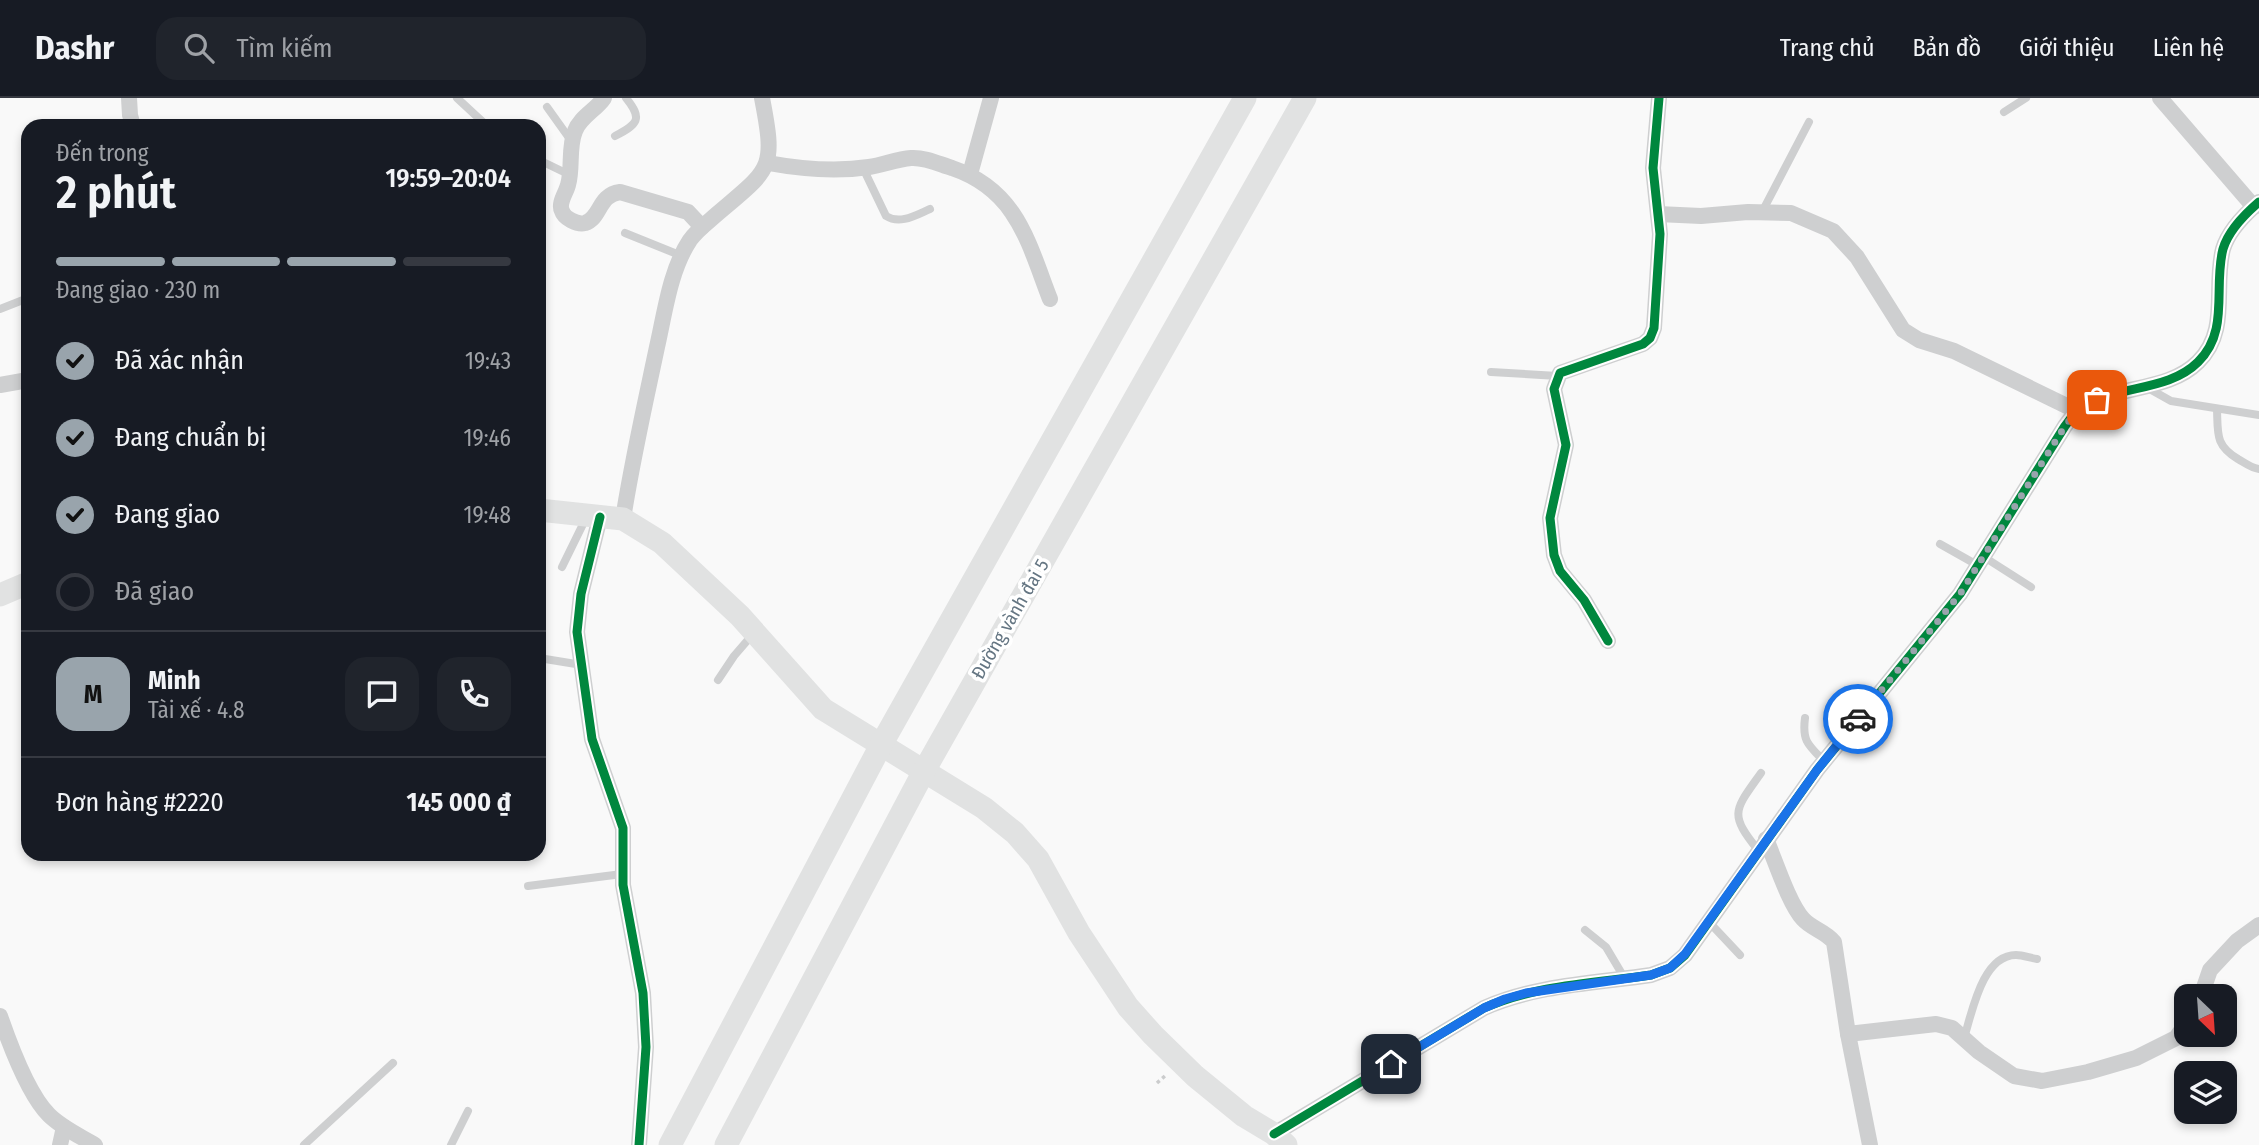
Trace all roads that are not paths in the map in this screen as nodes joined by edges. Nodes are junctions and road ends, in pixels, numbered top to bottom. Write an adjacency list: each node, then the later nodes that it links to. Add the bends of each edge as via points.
1 (129, 98): 14 (street)
2 (457, 98): 15 (lane)
3 (604, 98): 18 (street, via 579,123)
4 (626, 98): 17 (lane, via 636,121)
5 (762, 98): 20 (street)
6 (991, 98): 22 (street)
7 (1245, 98): 58 (main road)
8 (1305, 98): 60 (main road, Đường vành đai 5)
9 (1659, 98): 27 (street, via 1653,168)
10 (2026, 98): 13 (lane)
11 (2160, 98): 24 (street)
12 (547, 107): 18 (lane)
13 (2004, 112)
14 (132, 119)
15 (480, 119)
16 (1809, 122): 26 (lane)
17 (615, 136)
18 (572, 142): 23 (street)
19 (546, 163): 23 (lane)
20 (768, 163): 21 (street, via 818,170); 28 (street, via 756,181)
21 (863, 168): 22 (street, via 923,158); 25 (lane, via 890,219 901,220)
22 (970, 174): 31 (street, via 999,194 1012,211)
23 (570, 175): 28 (street, via 561,206 566,218 578,223 592,218 611,193 620,192 688,212)
24 (2256, 204): 38 (street, via 2224,247 2218,326 2212,344 2197,363 2174,377)
25 (930, 209)
26 (1762, 212): 27 (street); 40 (street, via 1791,213 1833,231 1857,257 1903,330)
27 (1658, 214): 35 (street, via 1655,315 1650,338)
28 (702, 227): 30 (street)
29 (625, 233): 30 (lane)
30 (682, 256): 45 (street, via 664,315)
31 (1050, 299)
32 (21, 301): 33 (lane)
33 (0, 309)
34 (1491, 372): 35 (lane)
35 (1558, 376): 53 (street, via 1554,389 1566,445 1550,518 1554,555)
36 (21, 381): 37 (street)
37 (0, 385)
38 (2143, 386): 39 (lane, via 2171,401); 40 (street)
39 (2217, 409): 41 (lane); 42 (lane, via 2218,439 2225,451)
40 (2077, 411): 47 (street)
41 (2259, 415)
42 (2259, 469)
43 (546, 511): 44 (main road)
44 (594, 516): 45 (main road); 48 (lane); 55 (street, via 578,613)
45 (623, 519): 52 (main road, via 662,543)
46 (1940, 544): 47 (lane)
47 (1982, 562): 50 (lane); 59 (street)
48 (562, 566)
49 (21, 586): 51 (main road)
50 (2031, 587)
51 (0, 594)
52 (755, 632): 56 (lane); 58 (main road, via 823,709)
53 (1608, 641)
54 (546, 659): 55 (lane)
55 (582, 665): 63 (street, via 595,752 623,828)
56 (718, 680)
57 (1805, 718): 59 (lane, via 1803,735)
58 (881, 745): 60 (main road); 85 (main road)
59 (1824, 761): 62 (street)
60 (924, 771): 79 (main road, via 1015,833 1038,859 1128,1007 1195,1076); 86 (main road, Đường vành đai 5)
61 (1761, 774): 62 (lane, via 1737,813 1739,825)
62 (1762, 845): 65 (street); 73 (street, via 1797,912 1834,942)
63 (622, 874): 64 (lane); 84 (street, via 646,1020)
64 (528, 886)
65 (1708, 921): 68 (lane); 70 (street, via 1670,968)
66 (2259, 925): 71 (street, via 2210,970)
67 (1585, 930): 70 (lane, via 1606,947)
68 (1740, 955)
69 (2037, 959): 74 (lane, via 2014,955 1987,971)
70 (1625, 979): 79 (street, via 1526,993 1484,1008)
71 (2205, 984)
72 (0, 1016): 78 (street, via 38,1100)
73 (1848, 1034): 74 (street, via 1936,1024 1952,1028); 87 (street)
74 (1964, 1038): 75 (street, via 2014,1076 2042,1081 2136,1058)
75 (2174, 1039)
76 (393, 1063): 82 (lane)
77 (468, 1111): 83 (lane)
78 (64, 1127): 80 (street); 81 (street)
79 (1280, 1140)
80 (60, 1145)
81 (96, 1145)
82 (304, 1145)
83 (451, 1145)
84 (639, 1145)
85 (670, 1145)
86 (726, 1145)
87 (1870, 1145)

